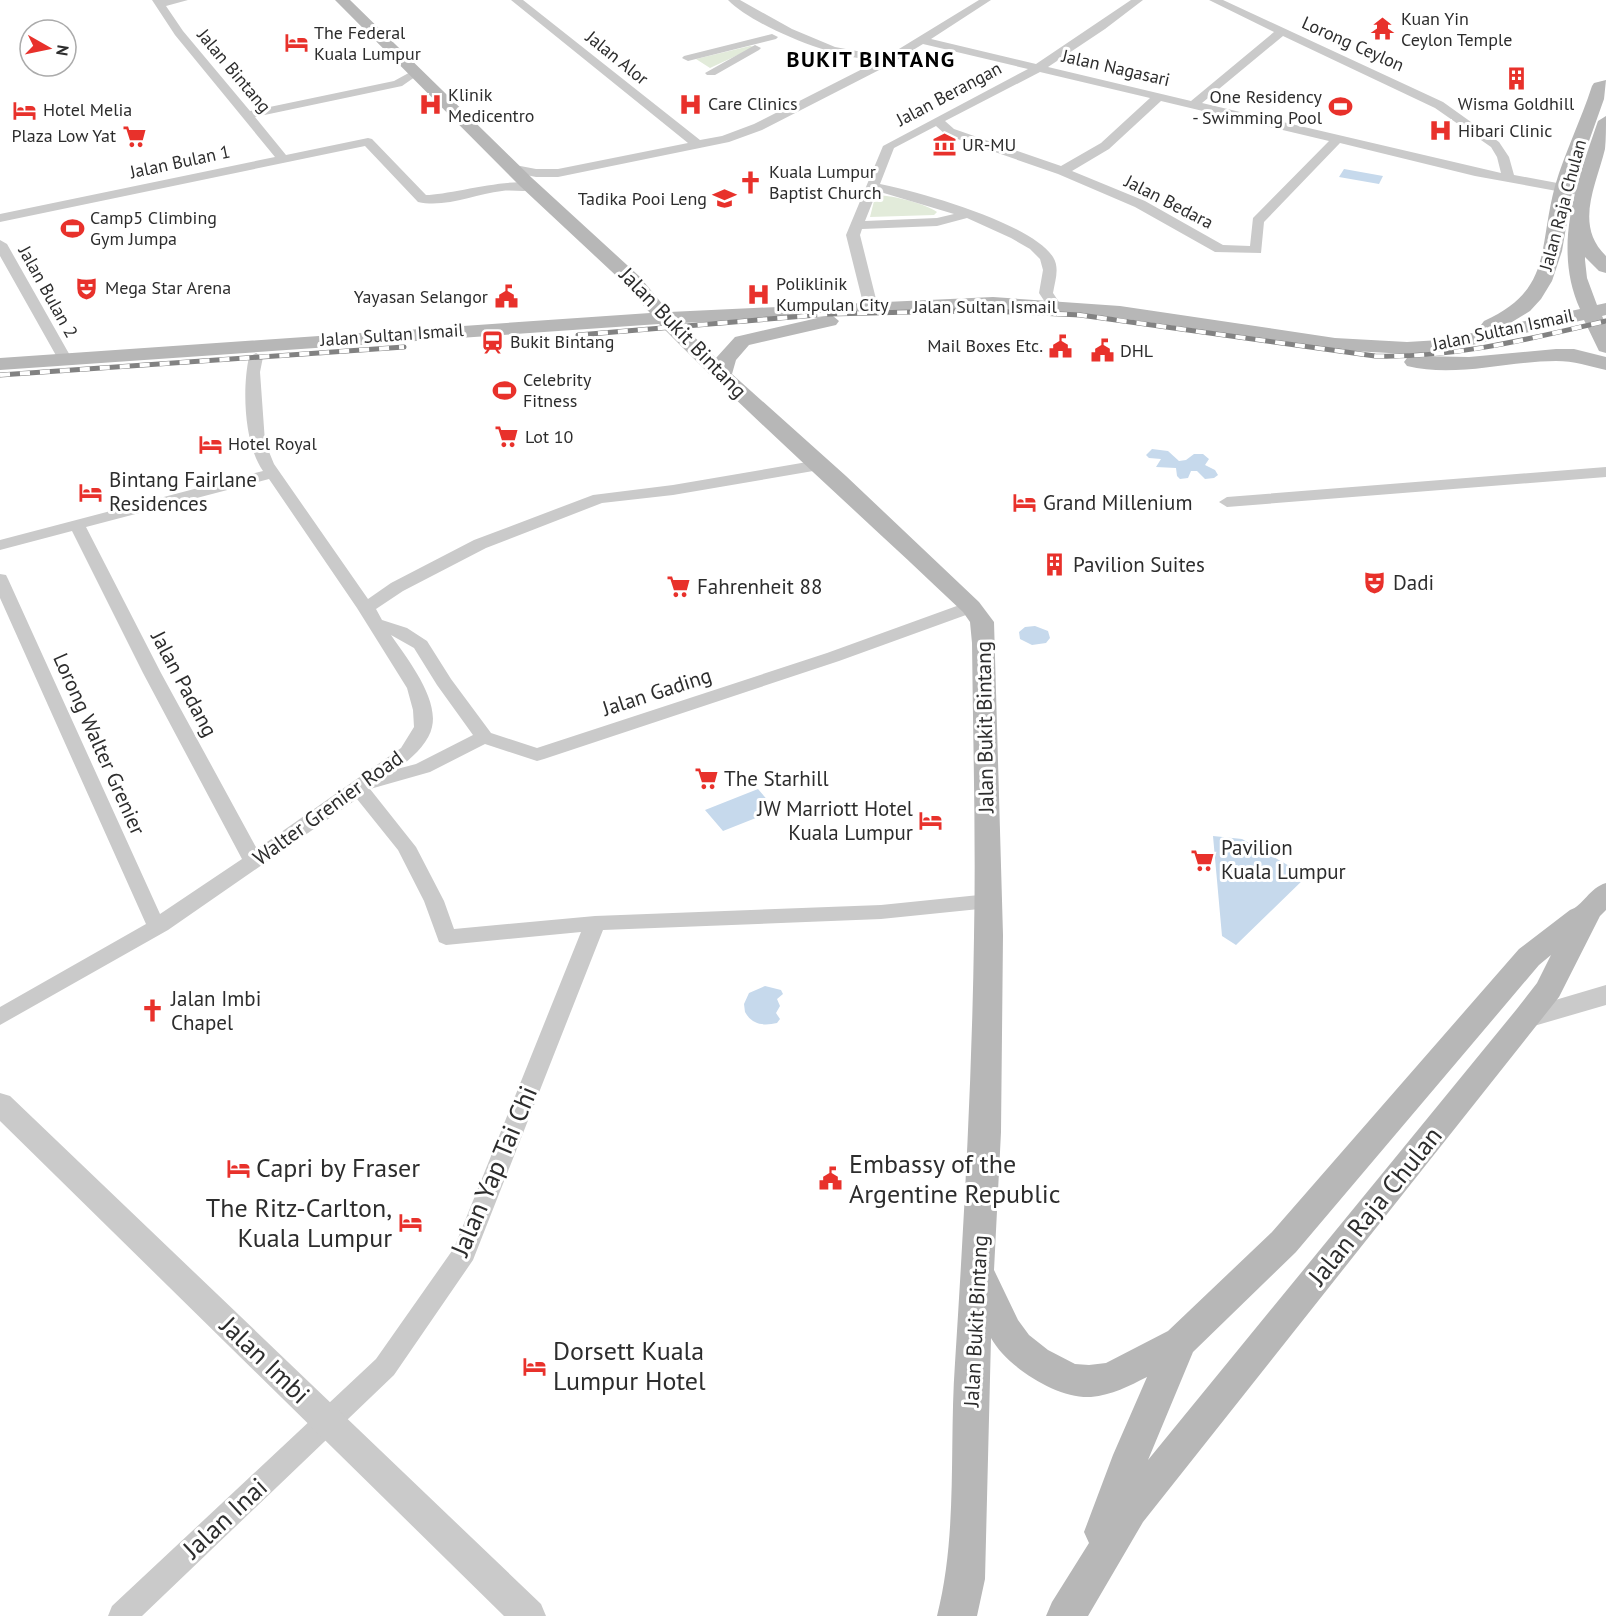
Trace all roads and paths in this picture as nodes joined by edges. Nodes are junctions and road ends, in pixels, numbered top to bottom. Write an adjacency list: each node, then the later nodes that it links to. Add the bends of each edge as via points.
1 (183, 0): 8 (street, Jalan Bintang)
2 (342, 0): 17 (main road, Jalan Bukit Bintang)
3 (516, 0): 28 (street, Jalan Alor)
4 (733, 0): 9 (street)
5 (986, 0): 12 (street)
6 (1138, 0): 16 (street, Jalan Berangan)
7 (1214, 0): 10 (street, Lorong Ceylon)
8 (158, 2): 23 (street, Jalan Bintang)
9 (785, 31): 11 (street); 14 (street)
10 (1281, 32): 22 (street); 26 (street, Lorong Ceylon, via 1425,97)
11 (772, 37): 15 (street); 18 (street)
12 (921, 40): 13 (street); 16 (street, Jalan Nagasari)
13 (905, 49): 14 (street, via 879,57); 19 (street)
14 (849, 54): 19 (street, via 861,64)
15 (687, 58)
16 (1038, 68): 21 (street, Jalan Nagasari); 24 (street, Jalan Berangan)
17 (416, 72): 23 (street, via 398,84); 30 (main road, Jalan Bukit Bintang)
18 (711, 73)
19 (855, 78): 28 (street, via 758,127)
20 (1606, 85): 36 (main road, Jalan Raja Chulan, via 1600,86)
21 (1159, 96): 22 (street, Jalan Nagasari); 31 (street, via 1105,146)
22 (1193, 105): 27 (street, Jalan Nagasari)
23 (248, 115): 29 (street, Jalan Bintang)
24 (938, 120): 31 (street, Jalan Bedara, via 950,132); 34 (street, Jalan Berangan, via 889,146)
25 (1606, 121): 37 (main road, Jalan Raja Chulan)
26 (1473, 130): 32 (street, Lorong Ceylon, via 1487,157); 33 (street, Lorong Ceylon, via 1500,151)
27 (1337, 139): 31 (street, Jalan Bedara, via 1258,221 1256,250 1220,249 1144,206); 32 (street, Jalan Nagasari)
28 (696, 144): 30 (street, via 558,172)
29 (283, 159): 35 (street, Jalan Bulan 1, via 368,142 423,199 504,186); 39 (street, Jalan Bulan 1)
30 (515, 169): 35 (main road, Jalan Bukit Bintang)
31 (1062, 171)
32 (1489, 175): 33 (street, Jalan Nagasari)
33 (1506, 178): 36 (street, Jalan Nagasari)
34 (872, 186): 38 (street); 41 (street, Jalan Berangan)
35 (532, 187): 44 (main road, Jalan Bukit Bintang)
36 (1563, 189): 37 (street, Jalan Nagasari); 52 (main road, Jalan Raja Chulan, via 1547,273 1534,296 1505,319)
37 (1584, 192): 40 (main road, Jalan Raja Chulan)
38 (965, 215): 41 (street, via 937,222); 45 (street, via 1019,235 1042,252 1051,266 1046,293)
39 (0, 218)
40 (1580, 220): 43 (main road, via 1590,251); 47 (main road, Jalan Raja Chulan, via 1575,256 1578,279)
41 (857, 225): 46 (street, Jalan Berangan, via 854,235)
42 (0, 244): 54 (street, Jalan Bulan 2)
43 (1606, 267)
44 (632, 280): 49 (main road, Jalan Bukit Bintang); 50 (main road, via 626,308)
45 (1051, 306): 46 (main road, Jalan Sultan Ismail, via 993,303); 52 (main road, Jalan Sultan Ismail, via 1335,344)
46 (871, 307): 49 (main road, Jalan Sultan Ismail)
47 (1598, 310): 51 (main road, Jalan Raja Chulan); 52 (main road, Jalan Sultan Ismail)
48 (836, 319): 49 (main road, Jalan Sultan Ismail); 56 (main road, Jalan Sultan Ismail, via 894,315 1017,316 1106,323 1347,358 1468,363 1552,355); 57 (main road, via 742,341 726,358)
49 (669, 322): 50 (main road, Jalan Sultan Ismail); 53 (main road, Jalan Sultan Ismail); 57 (main road, Jalan Bukit Bintang)
50 (603, 323): 54 (main road, Jalan Sultan Ismail)
51 (1605, 339)
52 (1440, 346)
53 (256, 357): 58 (main road, Jalan Sultan Ismail); 61 (street, Walter Grenier Road, via 253,372 257,441)
54 (65, 359): 55 (main road, Jalan Sultan Ismail)
55 (0, 364)
56 (1606, 364)
57 (721, 375): 59 (main road, Jalan Bukit Bintang)
58 (0, 376)
59 (819, 465): 66 (main road, Jalan Bukit Bintang); 67 (street, via 673,490 599,498 480,544 397,587)
60 (1606, 472): 62 (street)
61 (274, 473): 63 (street); 67 (street, Walter Grenier Road)
62 (1227, 502)
63 (77, 525): 64 (street); 70 (street, Jalan Padang)
64 (0, 545)
65 (0, 579): 74 (street, Lorong Walter Grenier, via 152,918)
66 (971, 607): 68 (street, Jalan Gading, via 537,755); 71 (main road, Jalan Bukit Bintang, via 982,622 984,643)
67 (372, 616): 68 (street, via 421,645); 69 (street, Walter Grenier Road, via 416,688 423,727 408,752)
68 (484, 737): 69 (street, via 423,768)
69 (358, 787): 70 (street, Walter Grenier Road); 73 (street, via 405,847 434,901 446,937)
70 (254, 862): 74 (street, Walter Grenier Road)
71 (989, 901): 73 (street, via 881,912); 79 (main road, Jalan Bukit Bintang, via 985,1132)
72 (1598, 901): 77 (main road, Jalan Raja Chulan); 80 (main road, via 1530,957 1284,1242)
73 (595, 923): 81 (street, Jalan Yap Tai Chi, via 464,1253 385,1366)
74 (161, 926): 76 (street, Walter Grenier Road)
75 (1606, 995): 77 (street)
76 (0, 1017)
77 (1527, 1017): 82 (main road, Jalan Raja Chulan, via 1130,1510)
78 (0, 1104): 81 (street, Jalan Imbi)
79 (977, 1269): 80 (main road, via 1005,1330 1017,1346 1035,1361 1071,1379 1111,1378); 85 (main road, Jalan Bukit Bintang, via 967,1568)
80 (1180, 1342): 82 (main road)
81 (327, 1420): 83 (street, Jalan Inai); 84 (street, Jalan Imbi)
82 (1075, 1601)
83 (122, 1616)
84 (529, 1616)
85 (957, 1616)

